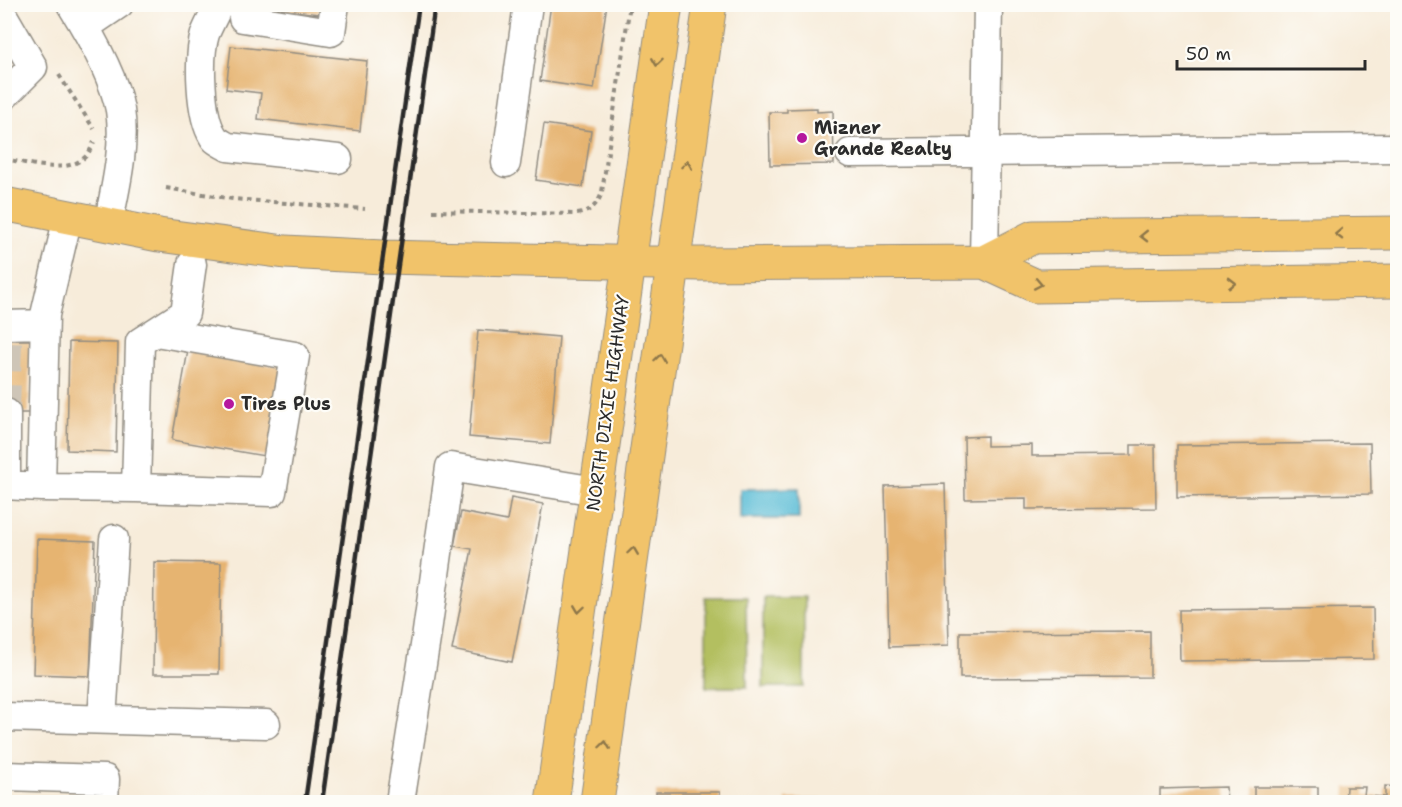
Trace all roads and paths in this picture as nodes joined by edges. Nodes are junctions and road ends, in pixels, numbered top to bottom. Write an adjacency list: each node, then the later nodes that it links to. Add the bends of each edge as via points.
1 (119, 4): 10 (street)
2 (219, 4): 18 (street, via 205,35 200,60 206,120 213,138 228,147)
3 (244, 4): 4 (street, via 243,18 331,32)
4 (335, 4)
5 (528, 4): 19 (street)
6 (630, 4): 23 (path, via 597,204 588,212 576,214)
7 (666, 4): 27 (main road, NORTH DIXIE HIGHWAY, one-way to 27)
8 (710, 4): 30 (main road, one-way to 8)
9 (988, 4): 15 (street)
10 (78, 16): 25 (street, via 112,83 120,111 119,167)
11 (7, 18): 13 (street, via 33,67)
12 (57, 73): 17 (path, via 96,132 87,154 62,166)
13 (4, 96)
14 (1398, 148): 15 (street)
15 (986, 152): 16 (street); 28 (street)
16 (850, 153)
17 (4, 159)
18 (338, 159)
19 (506, 163)
20 (166, 188): 22 (path, via 233,199)
21 (4, 204): 24 (main road)
22 (365, 209)
23 (433, 211)
24 (68, 217): 25 (main road); 32 (street)
25 (108, 225): 27 (main road, via 285,252)
26 (1398, 233): 28 (main road, one-way to 28, via 1033,237)
27 (627, 262): 30 (main road); 39 (main road, NORTH DIXIE HIGHWAY)
28 (984, 262): 30 (main road); 31 (main road, one-way to 31, via 1036,286)
29 (192, 264): 34 (street, via 185,313)
30 (673, 264): 48 (main road, one-way to 30)
31 (1398, 281)
32 (44, 324): 33 (street); 37 (street)
33 (6, 330)
34 (156, 332): 38 (street, via 140,342); 38 (street, via 295,356 272,492)
35 (6, 413): 36 (street)
36 (5, 485): 37 (street)
37 (40, 487): 38 (street)
38 (136, 488)
39 (596, 491): 46 (street, via 450,467); 47 (main road, NORTH DIXIE HIGHWAY, one-way to 47)
40 (114, 539): 42 (street)
41 (4, 717): 42 (street)
42 (102, 719): 43 (street)
43 (266, 724)
44 (4, 777): 45 (street, via 105,779)
45 (104, 802)
46 (400, 802)
47 (552, 802)
48 (597, 802)

